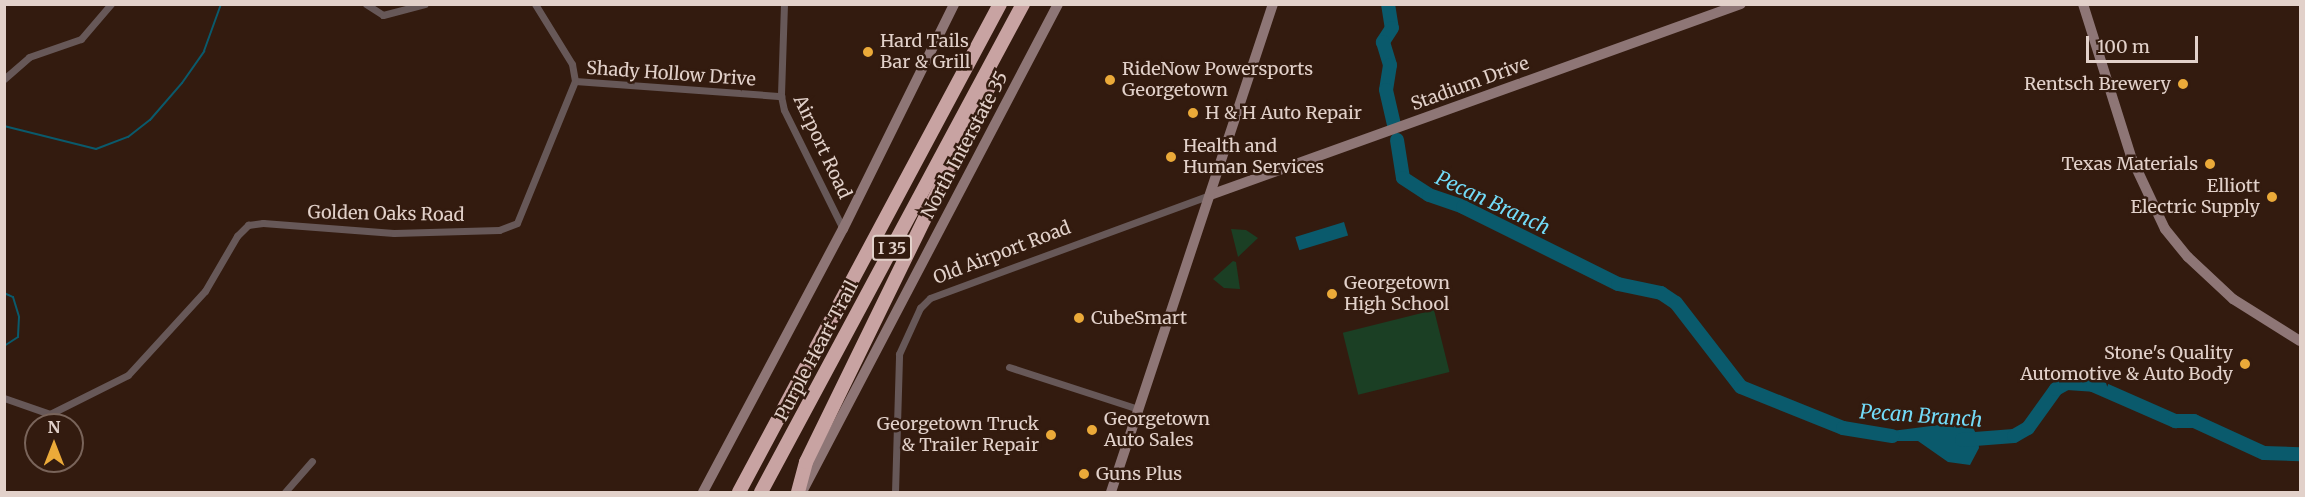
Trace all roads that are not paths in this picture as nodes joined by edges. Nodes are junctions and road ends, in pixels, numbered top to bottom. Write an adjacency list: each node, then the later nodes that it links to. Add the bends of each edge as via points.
1 (111, 4): 14 (street, via 81,39 29,57)
2 (366, 4): 3 (street, via 383,15)
3 (425, 4)
4 (535, 4): 15 (street, Shady Hollow Drive, via 572,64)
5 (784, 4): 16 (street, Airport Road)
6 (954, 4): 18 (main road)
7 (1000, 4): 26 (highway, Purple Heart Trail / I 35)
8 (1023, 4): 27 (highway, Purple Heart Trail / I 35)
9 (1028, 4): 28 (highway, via 806,462)
10 (1058, 4): 28 (main road, North Interstate 35)
11 (1273, 4): 17 (main road)
12 (1742, 4): 17 (main road, Stadium Drive)
13 (2083, 4): 19 (main road, via 2132,159 2165,229 2188,257 2233,299)
14 (4, 79)
15 (575, 81): 16 (street, Shady Hollow Drive); 21 (street, Golden Oaks Road, via 524,213 511,228 394,233 250,225 237,236 205,291 128,375 50,414)
16 (781, 96): 18 (street, Airport Road)
17 (1210, 195): 22 (main road); 29 (street, Old Airport Road, via 930,298 920,308 899,354)
18 (843, 229): 25 (main road)
19 (2301, 341)
20 (1009, 368): 22 (street)
21 (4, 398)
22 (1138, 409): 30 (main road)
23 (312, 460): 24 (street)
24 (285, 492)
25 (704, 492)
26 (739, 492)
27 (761, 492)
28 (800, 492)
29 (895, 492)
30 (1110, 492)

